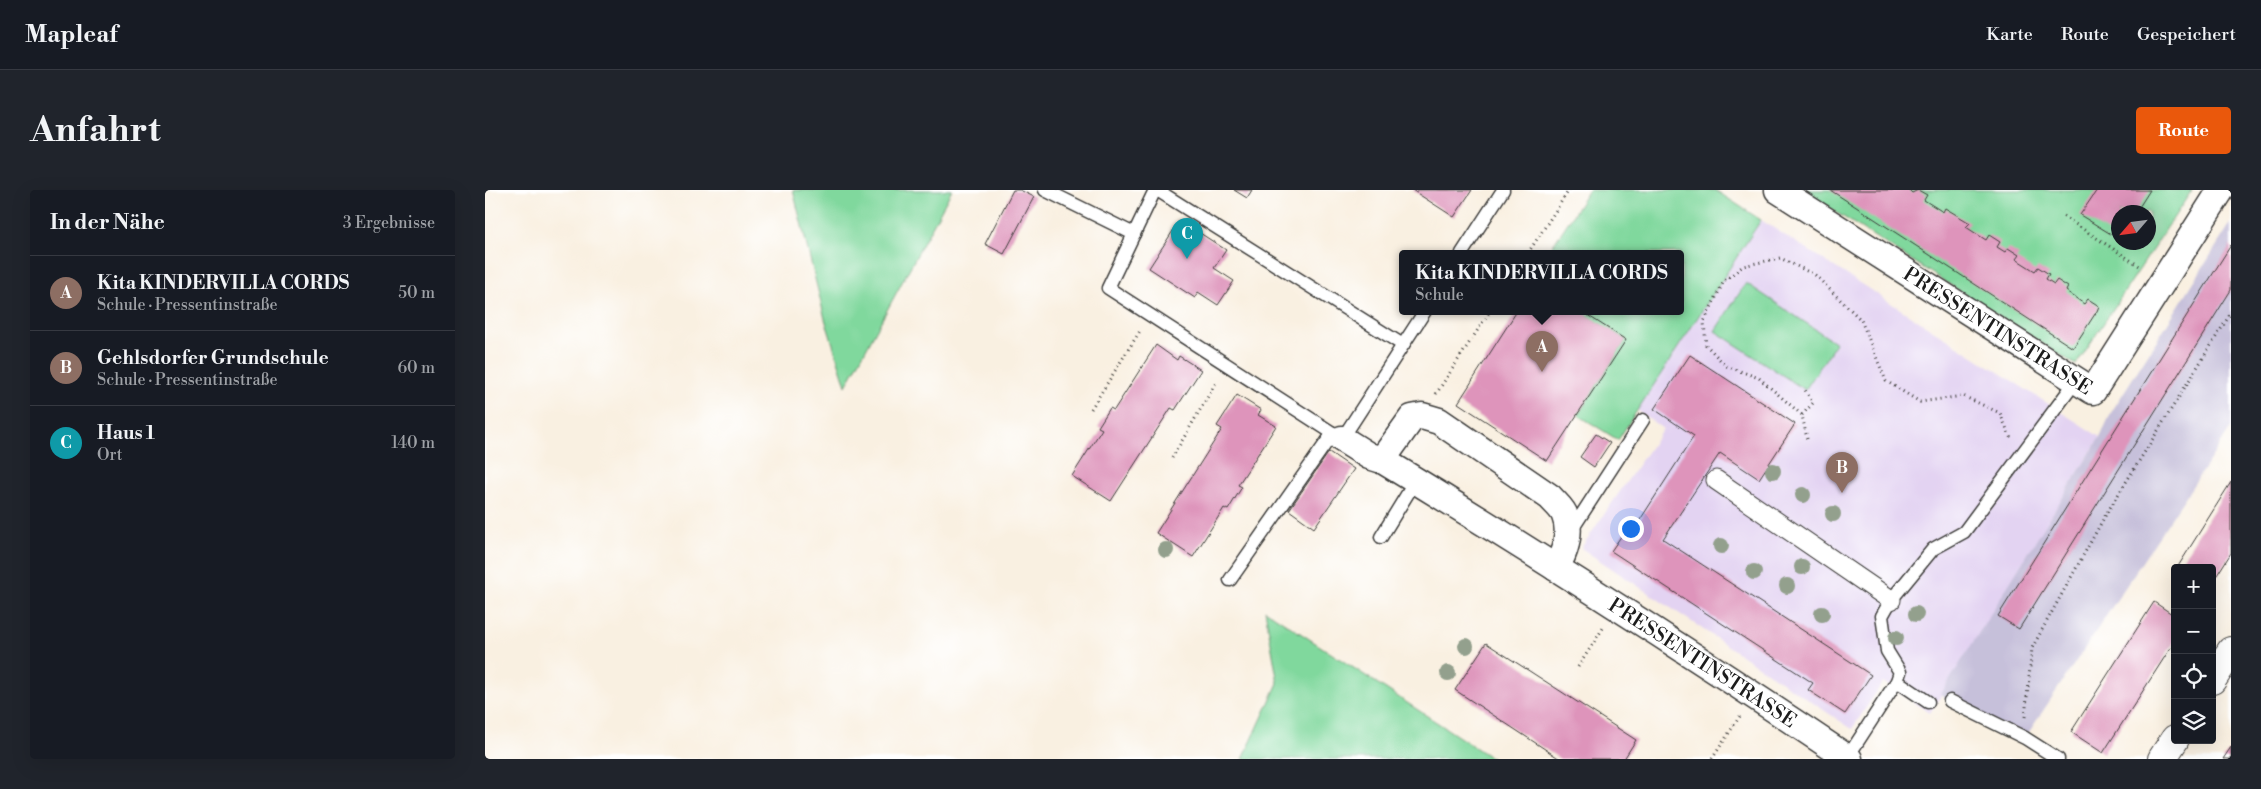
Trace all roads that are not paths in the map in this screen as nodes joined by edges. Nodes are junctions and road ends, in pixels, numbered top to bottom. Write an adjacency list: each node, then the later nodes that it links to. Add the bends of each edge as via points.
1 (1045, 190): 6 (lane)
2 (1156, 190): 6 (lane); 9 (lane)
3 (1503, 190): 7 (lane)
4 (1778, 190): 10 (street, PRESSENTINSTRASSE)
5 (2221, 190): 10 (street, PRESSENTINSTRASSE, via 2093,391)
6 (1134, 234): 12 (lane, via 1108,288)
7 (1464, 250)
8 (1422, 315): 9 (lane)
9 (1403, 345): 12 (lane)
10 (2076, 381): 20 (lane, via 1964,532 1933,549)
11 (1643, 420): 17 (lane)
12 (1338, 436): 13 (street, PRESSENTINSTRASSE, via 1369,456); 19 (lane)
13 (1382, 460): 14 (street, PRESSENTINSTRASSE); 17 (street, via 1412,418 1421,416 1439,421 1549,497 1565,516)
14 (1416, 480): 16 (lane); 18 (street, PRESSENTINSTRASSE)
15 (1716, 480): 20 (street)
16 (1381, 537)
17 (1567, 538): 18 (street)
18 (1556, 568): 27 (street, PRESSENTINSTRASSE)
19 (1230, 580)
20 (1891, 600): 23 (lane, via 1882,616 1887,651 1900,672)
21 (2231, 651): 22 (street)
22 (2216, 674)
23 (1897, 681): 25 (lane); 27 (lane)
24 (1950, 701): 28 (lane, via 2025,738)
25 (1928, 702)
26 (2172, 744): 29 (street)
27 (1848, 758)
28 (2058, 759)
29 (2162, 759)

